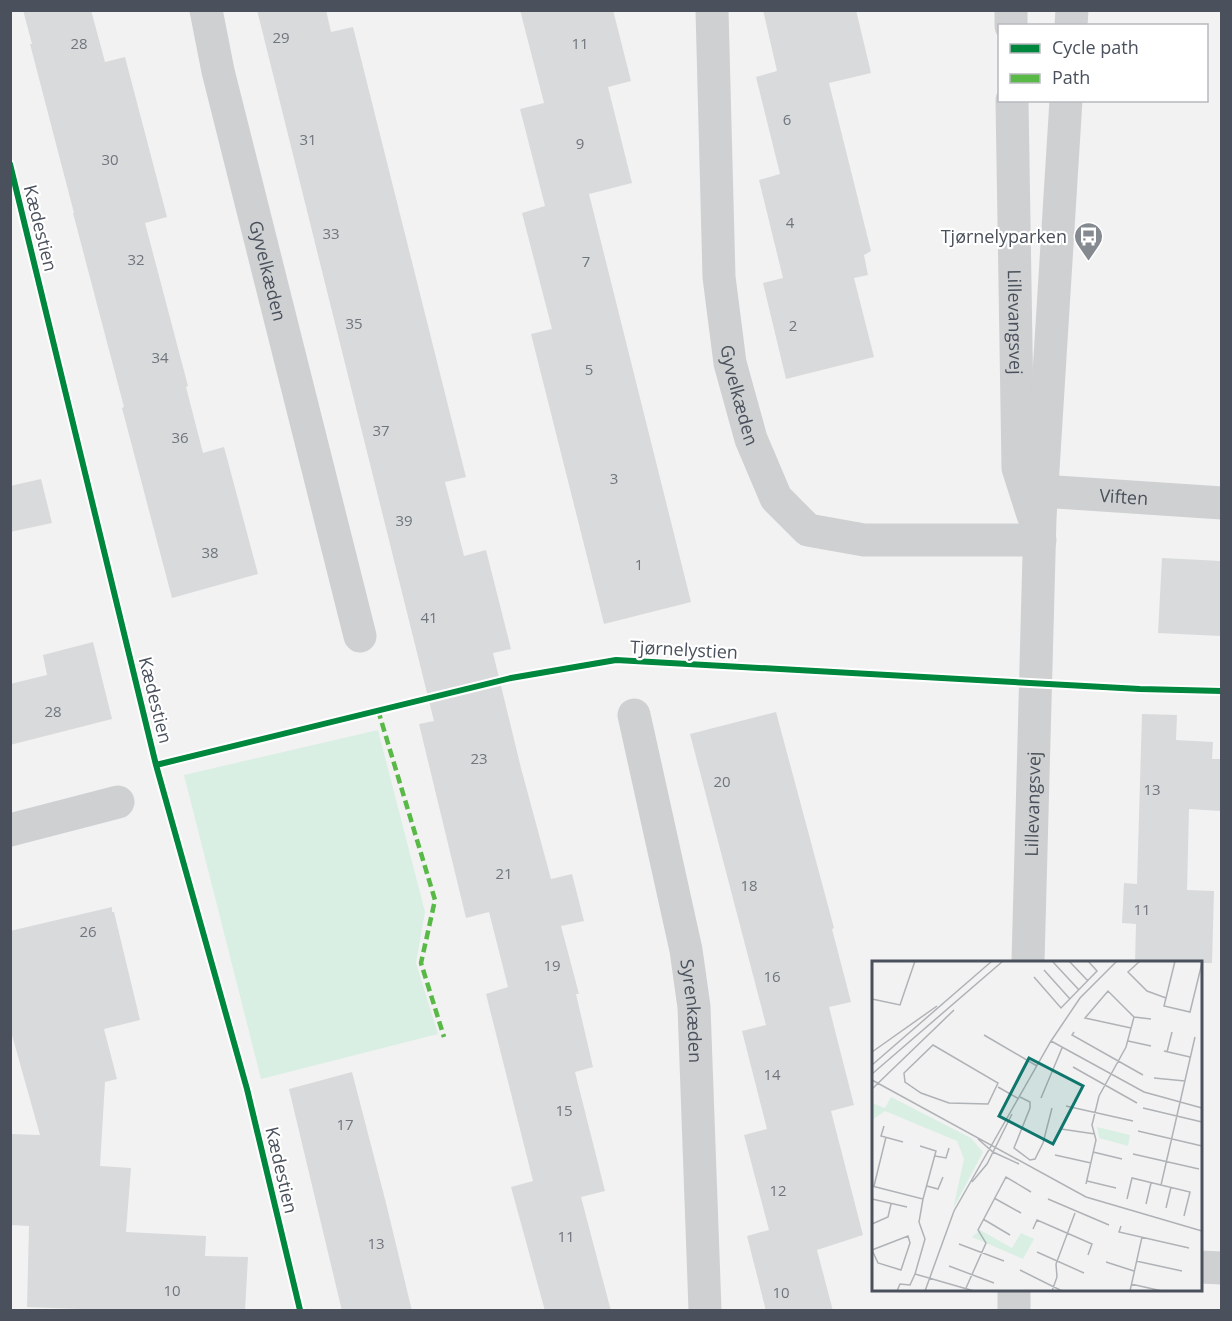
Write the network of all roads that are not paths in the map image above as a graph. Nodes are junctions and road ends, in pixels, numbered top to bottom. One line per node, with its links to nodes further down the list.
1 (206, 10): 8 (street, Gyvelkæden)
2 (712, 10): 7 (street, Gyvelkæden)
3 (1012, 102): 5 (street, Lillevangsvej)
4 (1066, 102): 5 (street, Lillevangsvej)
5 (1034, 491): 6 (street, Viften); 7 (street, Lillevangsvej)
6 (1221, 503)
7 (1040, 540): 12 (street, Lillevangsvej)
8 (360, 636)
9 (634, 715): 16 (street, Syrenkæden)
10 (118, 802): 11 (street)
11 (10, 830)
12 (1028, 961)
13 (1202, 1268): 14 (street)
14 (1221, 1268)
15 (1014, 1291): 17 (street)
16 (705, 1311)
17 (1014, 1311)

